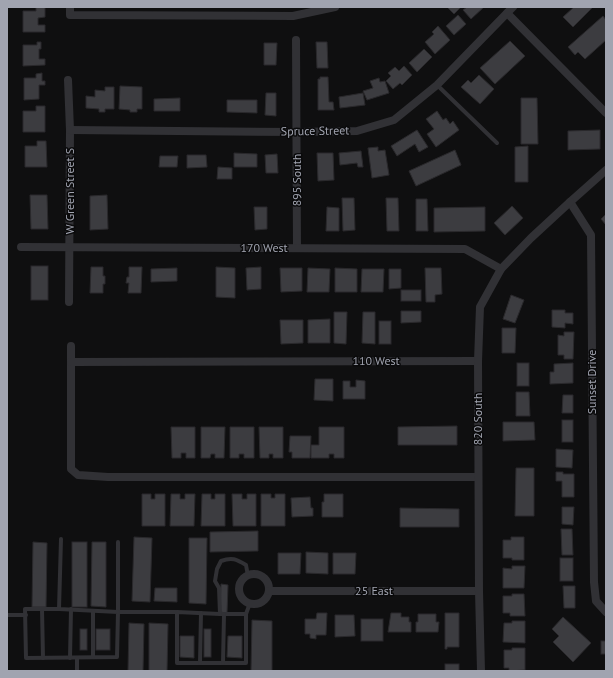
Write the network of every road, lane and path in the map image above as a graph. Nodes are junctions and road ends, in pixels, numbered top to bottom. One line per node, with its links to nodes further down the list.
1 (336, 7): 3 (street)
2 (510, 10): 6 (street, Spruce Street); 7 (street)
3 (70, 11)
4 (296, 40): 9 (street, 895 South)
5 (68, 80): 8 (street, W Green Street S)
6 (437, 85): 9 (street, Spruce Street); 10 (lane)
7 (606, 113)
8 (70, 130): 9 (street, Spruce Street); 14 (street, W Green Street S)
9 (296, 132): 15 (street, 895 South)
10 (497, 143)
11 (606, 170): 12 (street)
12 (570, 202): 16 (street, 820 South); 34 (street, Sunset Drive)
13 (21, 247): 14 (street, 170 West)
14 (70, 247): 15 (street, 170 West); 17 (street, W Green Street S)
15 (297, 248): 16 (street, 170 West)
16 (501, 270): 19 (street, 820 South)
17 (69, 302)
18 (71, 346): 20 (street)
19 (478, 361): 20 (street, 110 West); 21 (street, 820 South)
20 (71, 362): 21 (street)
21 (478, 477): 26 (street, 820 South)
22 (61, 539): 29 (lane)
23 (118, 542): 32 (lane)
24 (248, 576): 25 (street); 27 (street); 36 (lane)
25 (269, 591): 26 (street, 25 East); 27 (street)
26 (479, 591): 47 (street, 820 South)
27 (250, 603): 37 (lane)
28 (42, 609): 29 (lane); 39 (lane); 41 (lane)
29 (59, 609): 30 (lane)
30 (71, 609): 31 (lane); 42 (lane)
31 (93, 610): 32 (lane); 40 (lane)
32 (118, 612): 33 (lane); 40 (lane)
33 (177, 612): 35 (lane); 44 (lane)
34 (606, 612)
35 (201, 613): 36 (lane); 44 (lane)
36 (222, 614): 37 (lane); 45 (lane)
37 (246, 614): 45 (lane)
38 (7, 615): 39 (lane)
39 (26, 615): 41 (lane)
40 (93, 657): 43 (lane)
41 (43, 658): 42 (lane)
42 (70, 658): 43 (lane)
43 (77, 658): 46 (lane)
44 (200, 663): 45 (lane)
45 (223, 663)
46 (77, 671)
47 (481, 671)

